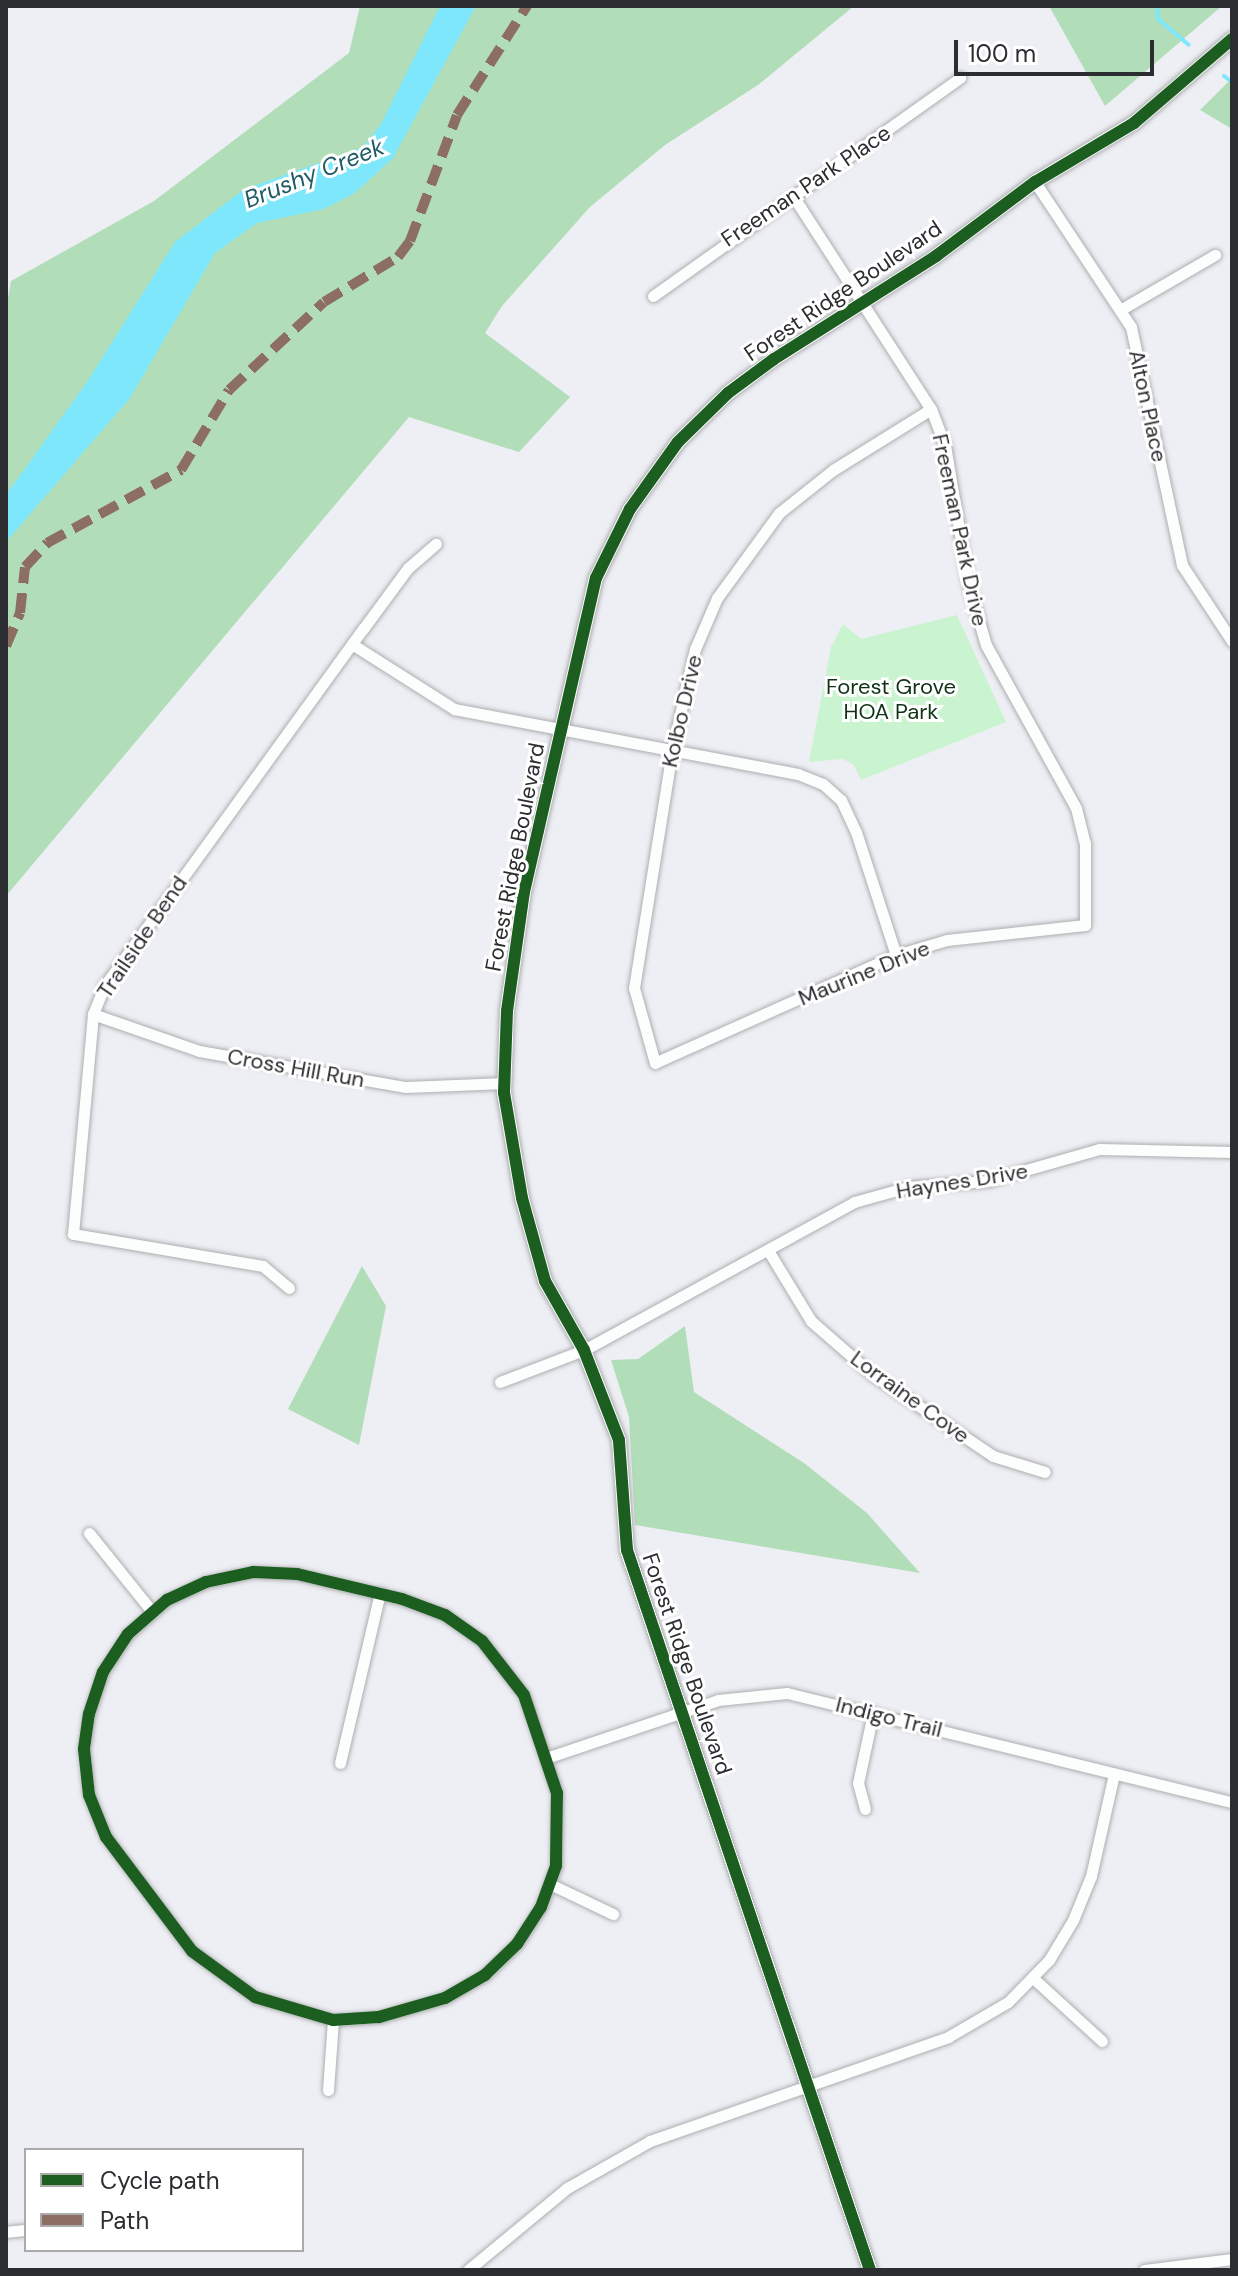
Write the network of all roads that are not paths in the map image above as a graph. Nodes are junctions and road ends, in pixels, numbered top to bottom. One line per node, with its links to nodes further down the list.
1 (1232, 39): 3 (street, Forest Ridge Boulevard)
2 (960, 78): 4 (street, Freeman Park Place)
3 (1035, 182): 7 (street, Forest Ridge Boulevard); 8 (street, Alton Place)
4 (795, 199): 6 (street, Freeman Park Place); 7 (street, Freeman Park Drive)
5 (1215, 255): 8 (street)
6 (653, 296)
7 (859, 303): 9 (street, Freeman Park Drive); 13 (street, Forest Ridge Boulevard)
8 (1120, 310): 11 (street, Alton Place)
9 (931, 409): 14 (street, Kolbo Drive); 15 (street, Freeman Park Drive)
10 (436, 544): 12 (street, Trailside Bend)
11 (1232, 641)
12 (352, 644): 13 (street); 17 (street, Trailside Bend)
13 (559, 731): 14 (street); 19 (street, Forest Ridge Boulevard)
14 (672, 750): 16 (street); 18 (street, Kolbo Drive)
15 (1085, 925): 16 (street, Maurine Drive)
16 (896, 955): 18 (street, Maurine Drive)
17 (93, 1014): 19 (street, Cross Hill Run); 22 (street, Trailside Bend)
18 (655, 1063)
19 (505, 1083): 23 (street, Forest Ridge Boulevard)
20 (1232, 1152): 21 (street, Haynes Drive)
21 (769, 1252): 23 (street, Haynes Drive); 25 (street, Lorraine Cove)
22 (289, 1288)
23 (584, 1350): 24 (street, Haynes Drive); 29 (street, Forest Ridge Boulevard)
24 (500, 1382)
25 (1045, 1472)
26 (89, 1533): 28 (street)
27 (380, 1593): 28 (street); 31 (street); 32 (street)
28 (151, 1610): 39 (street)
29 (682, 1711): 30 (street, Indigo Trail); 31 (street, Indigo Trail); 41 (street, Forest Ridge Boulevard)
30 (873, 1713): 33 (street, Indigo Trail); 35 (street)
31 (549, 1757): 36 (street)
32 (340, 1763)
33 (1114, 1774): 34 (street, Indigo Trail); 38 (street)
34 (1232, 1802)
35 (865, 1809)
36 (550, 1884): 37 (street); 39 (street)
37 (613, 1914)
38 (1034, 1979): 40 (street); 41 (street)
39 (333, 2020): 42 (street)
40 (1102, 2041)
41 (806, 2085): 44 (street); 45 (street, Forest Ridge Boulevard)
42 (328, 2090)
43 (1232, 2259): 46 (street)
44 (468, 2270)
45 (869, 2270)
46 (1144, 2270)

